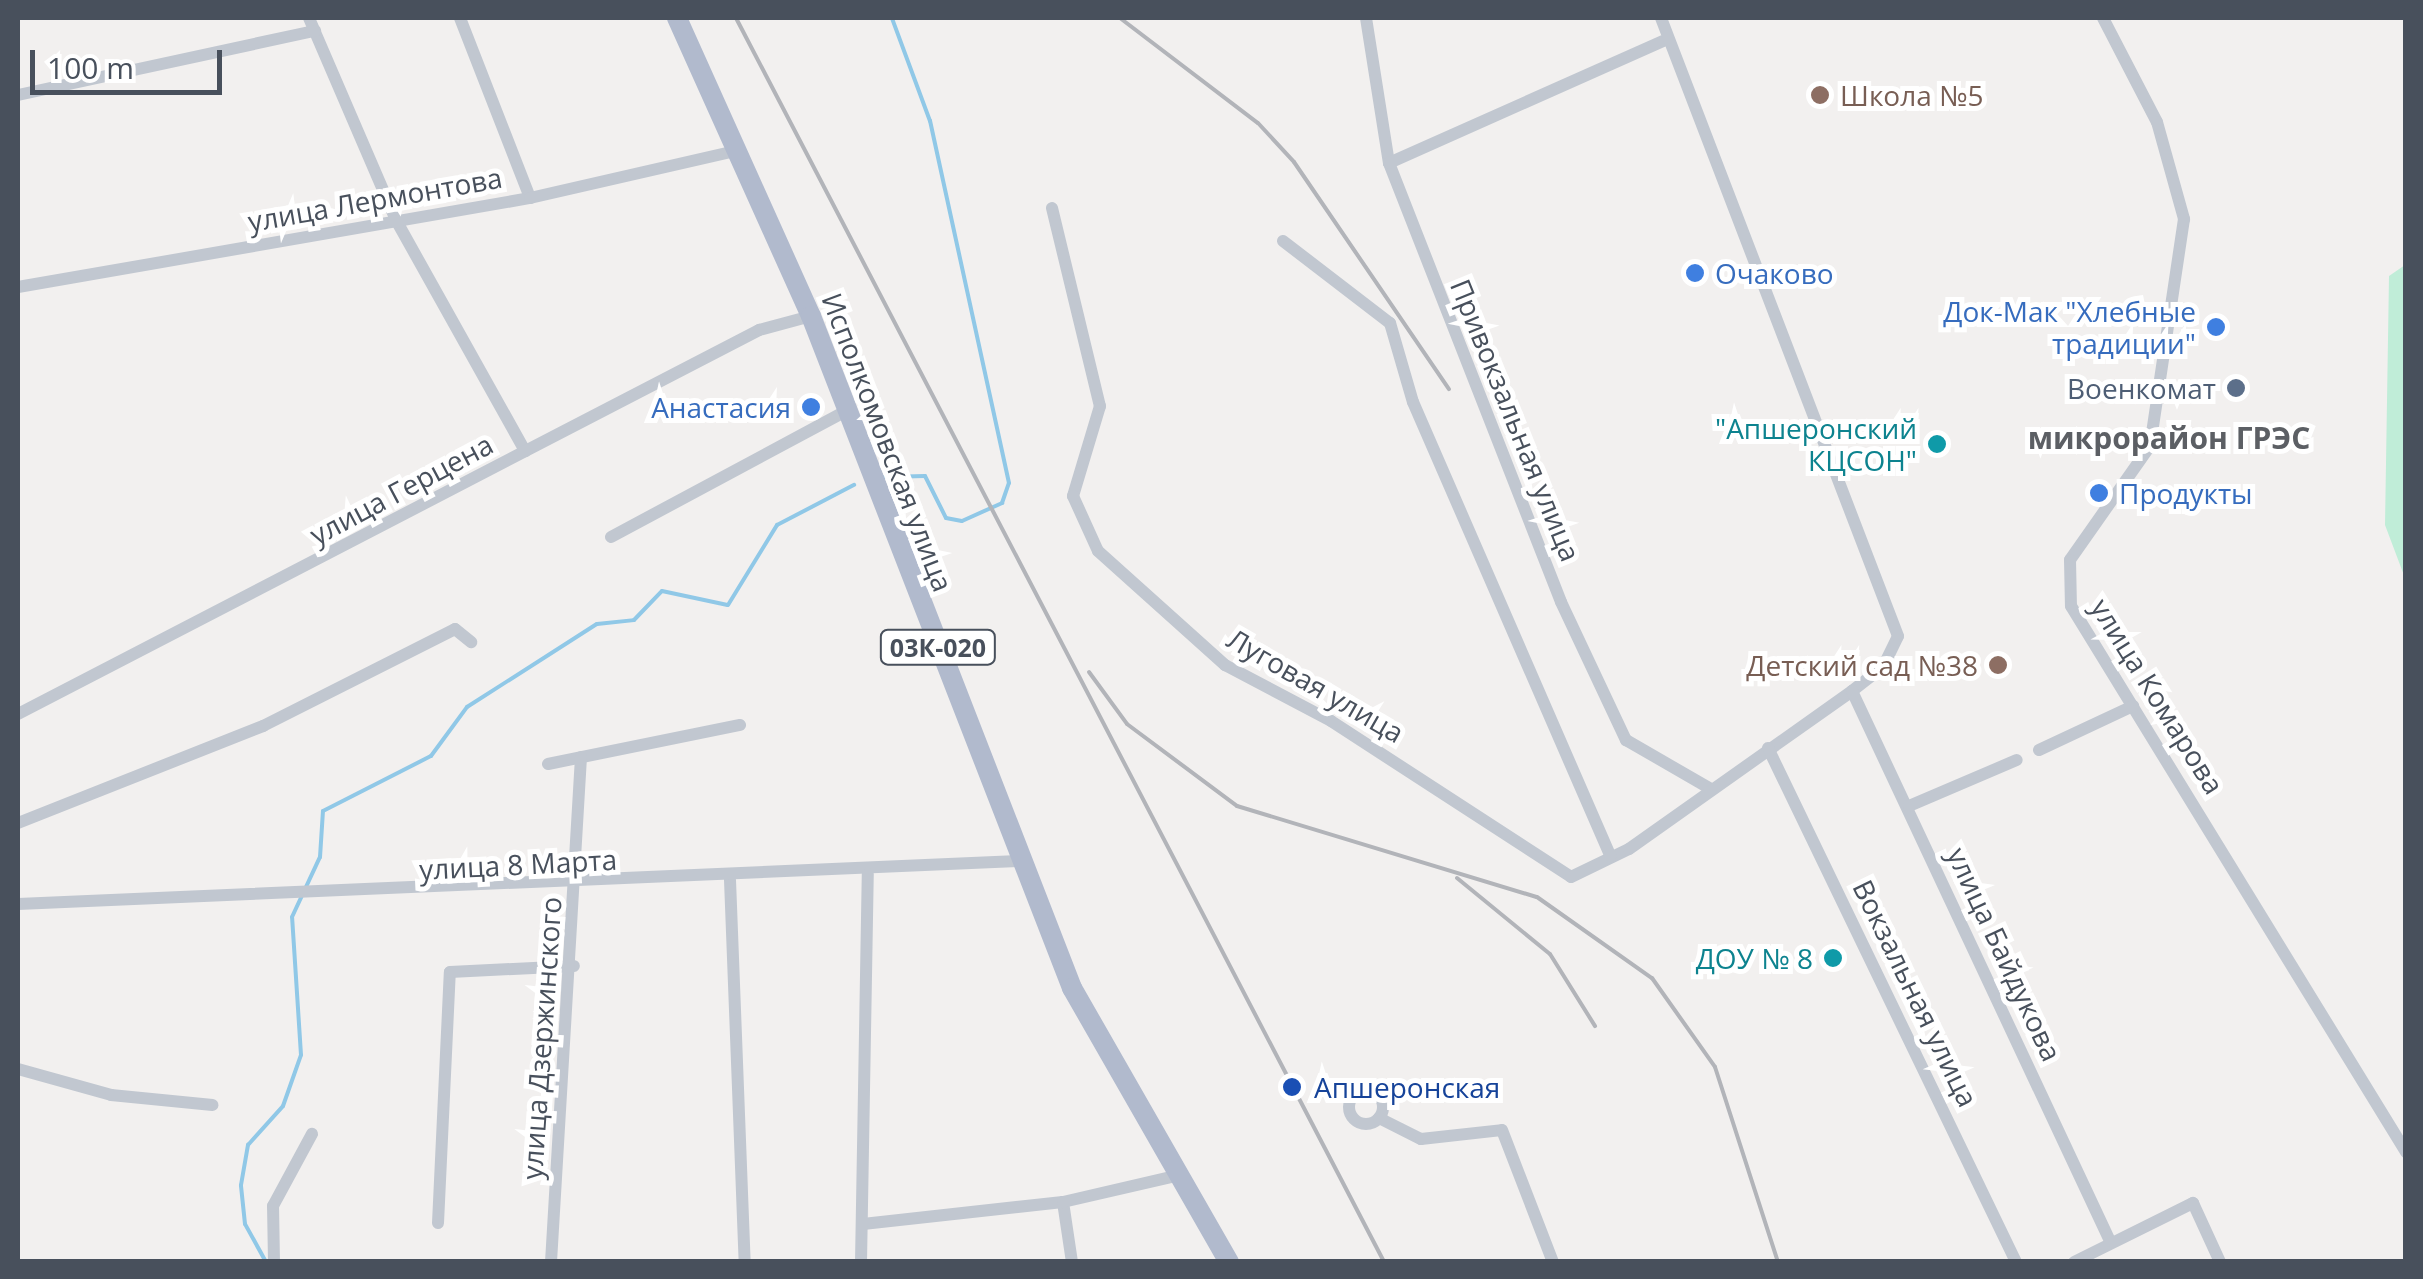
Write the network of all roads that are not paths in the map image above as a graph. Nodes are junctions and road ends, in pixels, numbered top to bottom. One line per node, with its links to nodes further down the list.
1 (460, 18): 11 (street)
2 (677, 18): 9 (main road, Исполкомовская улица / 03К-020)
3 (1366, 18): 10 (street, Привокзальная улица)
4 (1661, 18): 7 (street)
5 (2103, 18): 22 (street, улица Комарова)
6 (312, 24): 8 (street); 13 (street)
7 (1663, 40): 10 (street); 21 (street)
8 (18, 95)
9 (739, 150): 11 (street, улица Лермонтова); 16 (main road, Исполкомовская улица / 03К-020)
10 (1388, 163): 30 (street, Привокзальная улица)
11 (530, 198): 13 (street, улица Лермонтова)
12 (1052, 208): 33 (street, Луговая улица)
13 (396, 220): 15 (street, улица Лермонтова); 18 (street)
14 (1283, 241): 33 (street)
15 (18, 287)
16 (811, 316): 17 (main road, Исполкомовская улица / 03К-020); 18 (street, улица Герцена)
17 (848, 410): 19 (street); 34 (main road, Исполкомовская улица / 03К-020)
18 (526, 451): 23 (street, улица Герцена)
19 (612, 537)
20 (472, 642): 32 (street)
21 (1852, 691): 25 (street); 31 (street, улица Байдукова)
22 (2133, 706): 26 (street); 44 (street, улица Комарова)
23 (18, 714)
24 (740, 726): 27 (street)
25 (1768, 748): 30 (street); 57 (street, Вокзальная улица)
26 (2038, 750)
27 (582, 757): 29 (street); 37 (street, улица Дзержинского)
28 (2016, 760): 31 (street)
29 (548, 764)
30 (1708, 788): 33 (street)
31 (1909, 806): 49 (street, улица Байдукова)
32 (18, 824)
33 (1610, 856)
34 (1019, 861): 35 (street, улица 8 Марта); 45 (main road, Исполкомовская улица / 03К-020)
35 (868, 874): 36 (street, улица 8 Марта); 48 (street)
36 (730, 880): 37 (street, улица 8 Марта); 52 (street)
37 (576, 886): 38 (street, улица 8 Марта); 39 (street, улица Дзержинского)
38 (18, 904)
39 (574, 966): 47 (street); 51 (street, улица Дзержинского)
40 (18, 1070): 41 (street)
41 (213, 1106)
42 (1378, 1118): 56 (street)
43 (312, 1134): 50 (street)
44 (2406, 1152)
45 (1176, 1176): 46 (street); 55 (main road, Исполкомовская улица / 03К-020)
46 (1063, 1202): 48 (street); 54 (street)
47 (438, 1223)
48 (863, 1224): 53 (street)
49 (2110, 1241): 58 (street); 59 (street)
50 (274, 1262)
51 (551, 1262)
52 (745, 1262)
53 (861, 1262)
54 (1072, 1262)
55 (1229, 1262)
56 (1553, 1262)
57 (2016, 1262)
58 (2074, 1262)
59 (2220, 1262)

